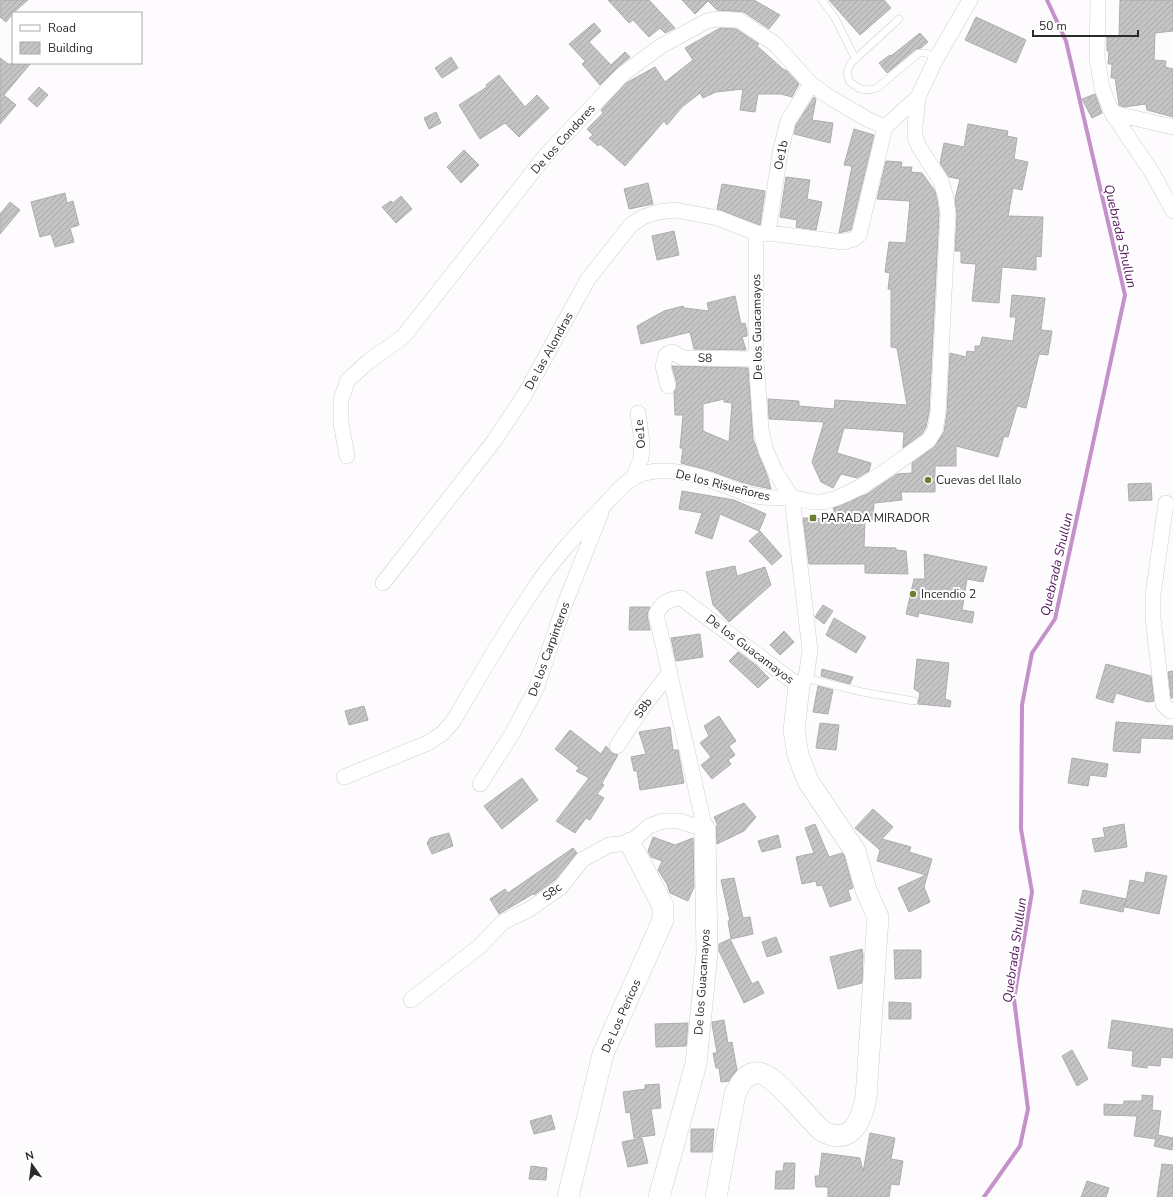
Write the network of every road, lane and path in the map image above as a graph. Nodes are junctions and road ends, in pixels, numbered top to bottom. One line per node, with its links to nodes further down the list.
1 (822, 0): 5 (lane)
2 (970, 0): 6 (street, De los Risueñores)
3 (1098, 0): 9 (street)
4 (899, 19): 5 (lane)
5 (855, 58): 6 (lane)
6 (936, 59): 8 (street, De los Risueñores)
7 (811, 84): 10 (street, De los Condores); 13 (street, Oe1b); 17 (street, De los Condores)
8 (918, 97): 10 (street); 19 (street, De los Risueñores)
9 (1112, 113): 11 (street); 12 (street)
10 (885, 127): 13 (street)
11 (1173, 127)
12 (1173, 211)
13 (764, 234): 14 (street, De los Guacamayos); 22 (street, De las Alondras)
14 (756, 359): 15 (street, S8); 19 (street, De los Guacamayos)
15 (668, 386)
16 (638, 413): 18 (street, Oe1e)
17 (347, 456)
18 (633, 478): 19 (street, De los Risueñores); 21 (street, De los Risueñores)
19 (792, 498): 24 (street, De los Guacamayos)
20 (1166, 503): 26 (street)
21 (603, 506): 28 (street, De los Risueñores); 29 (street, De los Carpinteros)
22 (383, 583)
23 (670, 672): 24 (street, De los Guacamayos); 27 (street, S8b); 30 (street, De los Guacamayos)
24 (803, 682): 25 (lane); 35 (street)
25 (914, 702)
26 (1173, 711)
27 (617, 746)
28 (344, 777)
29 (480, 784)
30 (705, 829): 31 (street); 34 (street, De los Guacamayos)
31 (630, 843): 32 (street, S8c); 33 (street, De Los Pericos)
32 (411, 1000)
33 (568, 1197)
34 (659, 1197)
35 (716, 1197)

